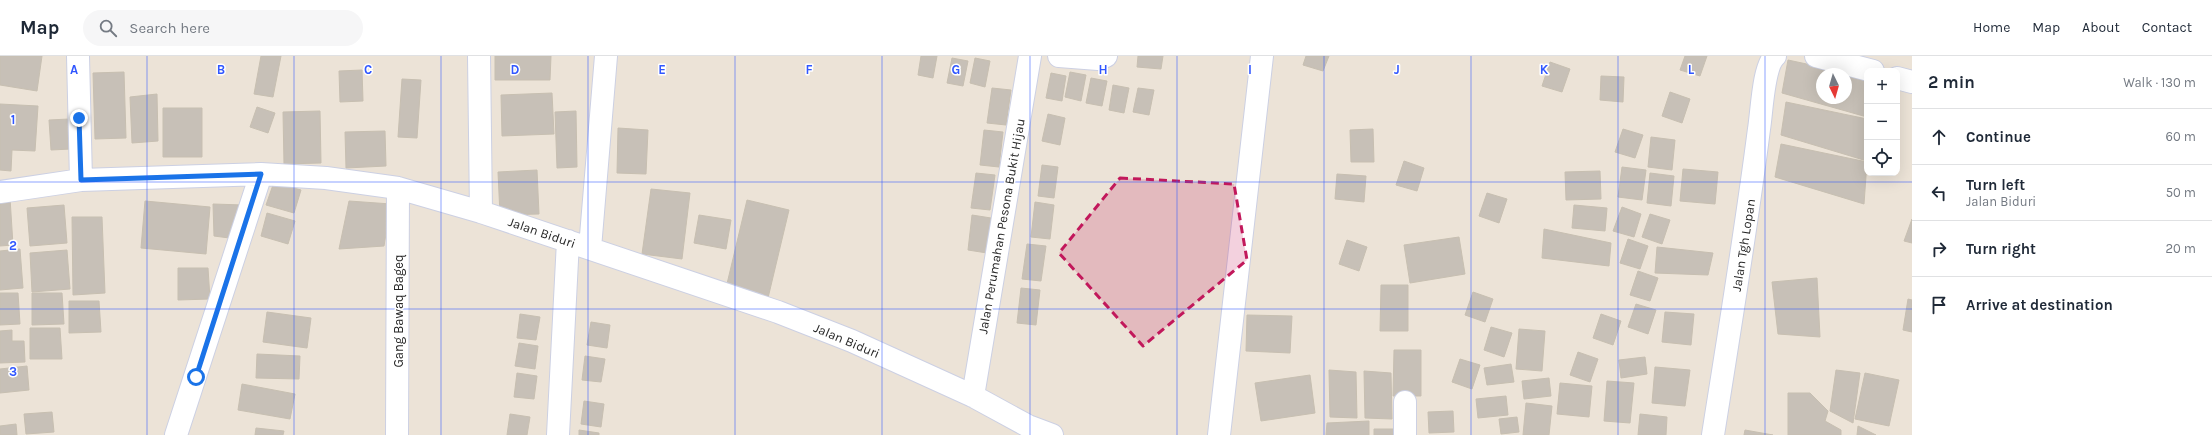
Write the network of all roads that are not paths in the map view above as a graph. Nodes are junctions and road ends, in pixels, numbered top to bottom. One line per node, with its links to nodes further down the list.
1 (78, 56): 14 (street)
2 (479, 56): 17 (street)
3 (606, 56): 19 (street)
4 (1030, 56): 20 (street, Jalan Perumahan Pesona Bukit Hijau)
5 (1059, 56): 6 (street)
6 (1106, 56)
7 (1262, 56): 26 (street)
8 (1775, 56): 28 (street, Jalan Tgh Lopan)
9 (1816, 56): 10 (street)
10 (1864, 69)
11 (1900, 79): 12 (street)
12 (1912, 82)
13 (261, 174): 14 (street, Jalan Biduri); 15 (street, Jalan Biduri); 23 (street)
14 (81, 180): 16 (street, Jalan Biduri)
15 (398, 188): 17 (street, Jalan Biduri); 24 (street, Gang Bawaq Bageq)
16 (0, 192)
17 (481, 212): 18 (street, Jalan Biduri)
18 (568, 241): 19 (street, Jalan Biduri); 25 (street)
19 (590, 248): 20 (street, Jalan Biduri)
20 (973, 396): 22 (street, Jalan Biduri)
21 (1405, 402): 27 (street)
22 (1043, 434)
23 (176, 435)
24 (397, 435)
25 (558, 435)
26 (1219, 435)
27 (1405, 435)
28 (1713, 435)

